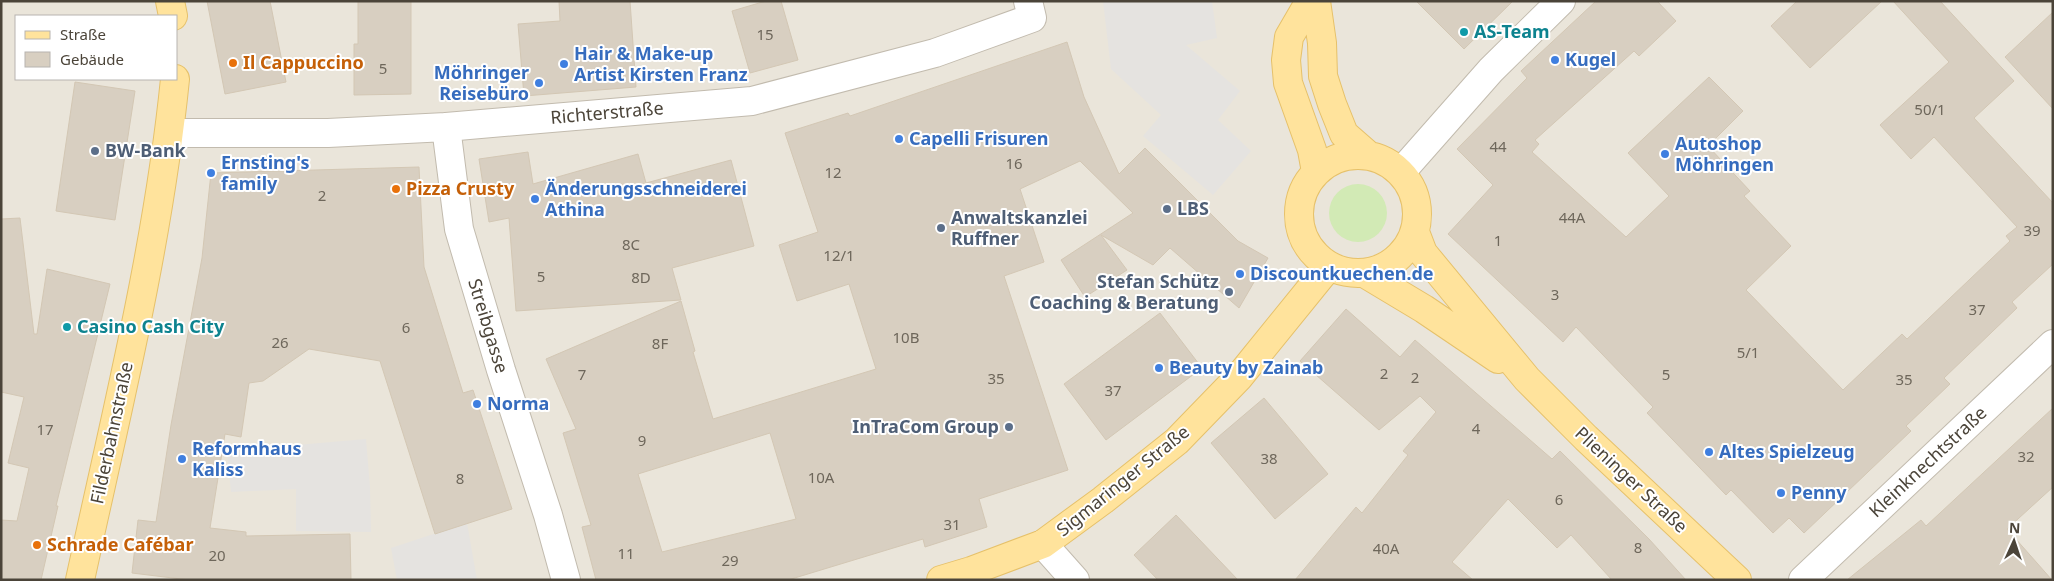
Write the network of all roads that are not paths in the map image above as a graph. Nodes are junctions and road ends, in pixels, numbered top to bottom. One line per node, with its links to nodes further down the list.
1 (170, 1): 6 (main road)
2 (1310, 1): 11 (main road)
3 (1316, 1): 10 (main road)
4 (1561, 1): 12 (street)
5 (1030, 10): 8 (street, Richterstraße)
6 (173, 15)
7 (175, 80): 9 (main road, Filderbahnstraße)
8 (446, 127): 9 (street, Richterstraße); 20 (street, Streibgasse)
9 (170, 133): 19 (main road, Filderbahnstraße)
10 (1368, 155): 11 (main road); 12 (main road)
11 (1316, 172): 14 (main road)
12 (1401, 172): 13 (main road)
13 (1415, 232): 15 (main road); 17 (main road, Plieninger Straße)
14 (1330, 266): 15 (main road); 18 (main road, Sigmaringer Straße)
15 (1364, 273): 17 (main road, Plieninger Straße)
16 (2053, 344): 24 (street, Kleinknechtstraße)
17 (1527, 379): 23 (main road, Plieninger Straße)
18 (1043, 544): 21 (main road, Sigmaringer Straße); 22 (street)
19 (80, 580)
20 (566, 580)
21 (941, 580)
22 (1074, 580)
23 (1737, 580)
24 (1803, 580)

